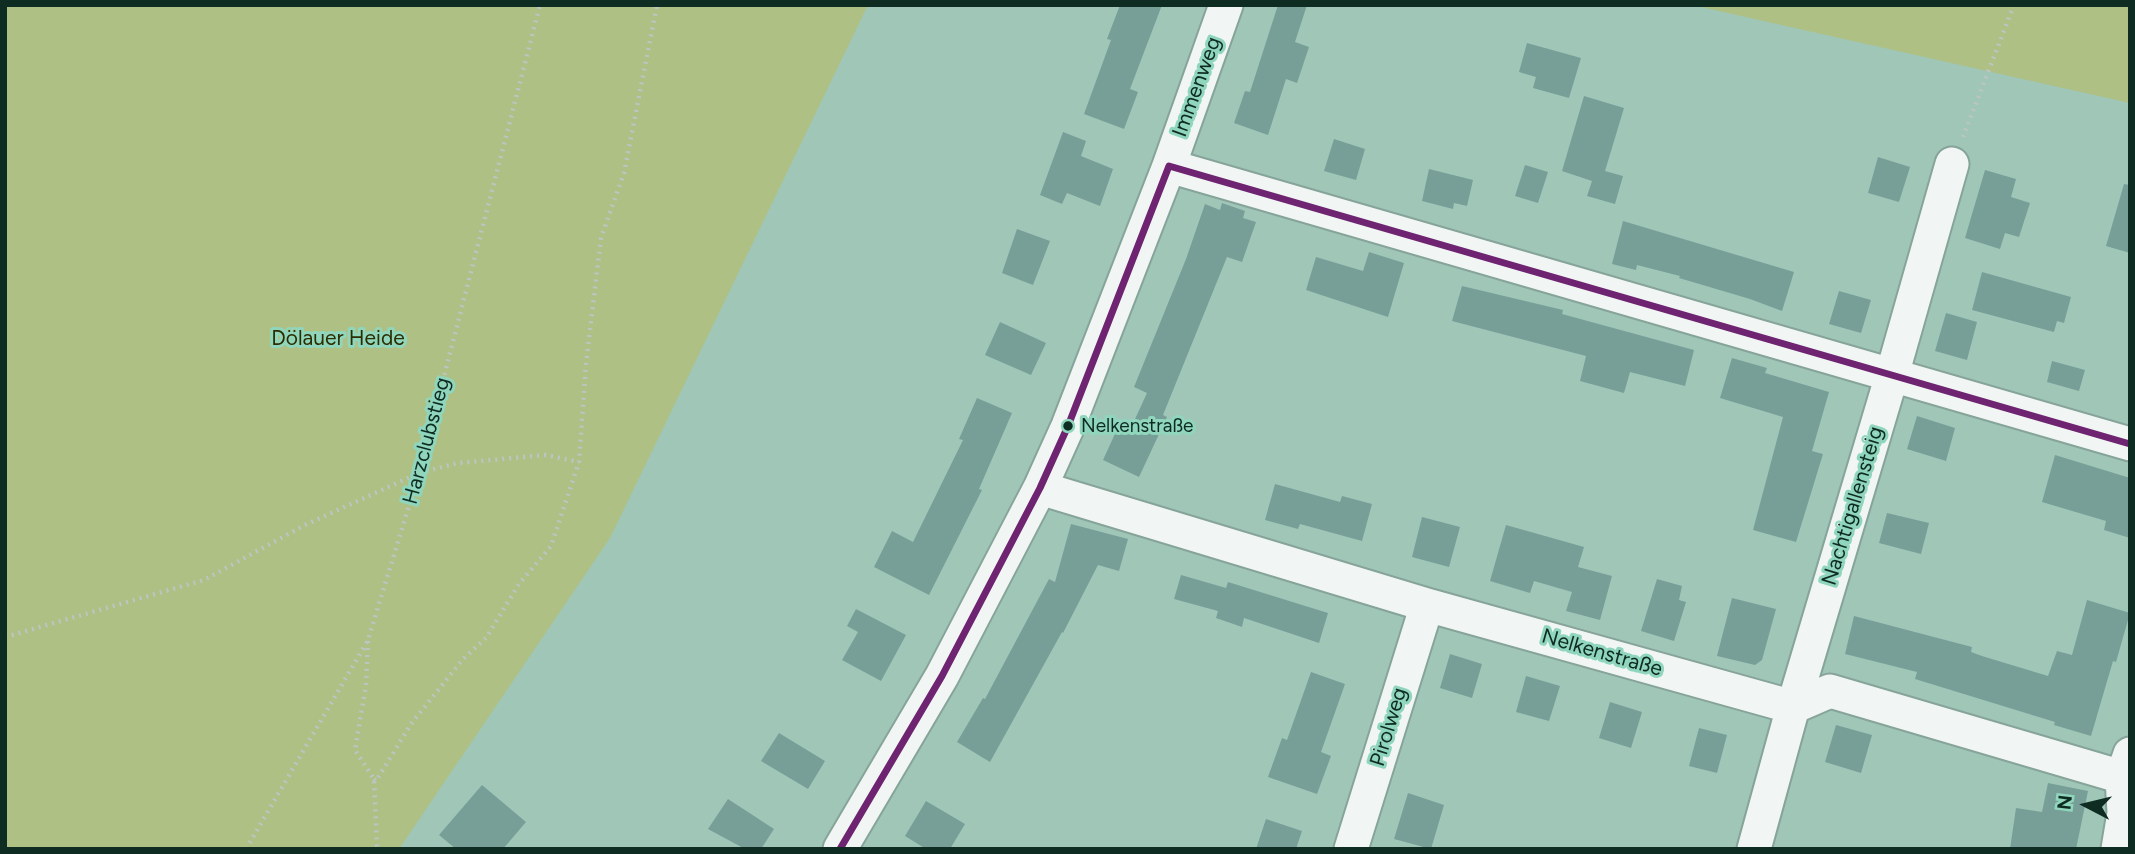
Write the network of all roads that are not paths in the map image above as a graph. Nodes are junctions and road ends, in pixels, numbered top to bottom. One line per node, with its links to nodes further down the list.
1 (1226, 5): 3 (street, Immenweg)
2 (1952, 164): 4 (street, Nachtigallensteig)
3 (1169, 166): 4 (street); 6 (street, Immenweg)
4 (1892, 375): 5 (street); 8 (street, Nachtigallensteig)
5 (2130, 444)
6 (1040, 488): 7 (street, Nelkenstraße); 11 (street, Immenweg)
7 (1427, 605): 8 (street, Nelkenstraße); 12 (street, Pirolweg)
8 (1793, 706): 9 (street); 13 (street, Nachtigallensteig)
9 (2126, 765): 10 (street)
10 (2127, 814): 14 (street)
11 (840, 849)
12 (1351, 849)
13 (1754, 849)
14 (2119, 849)

